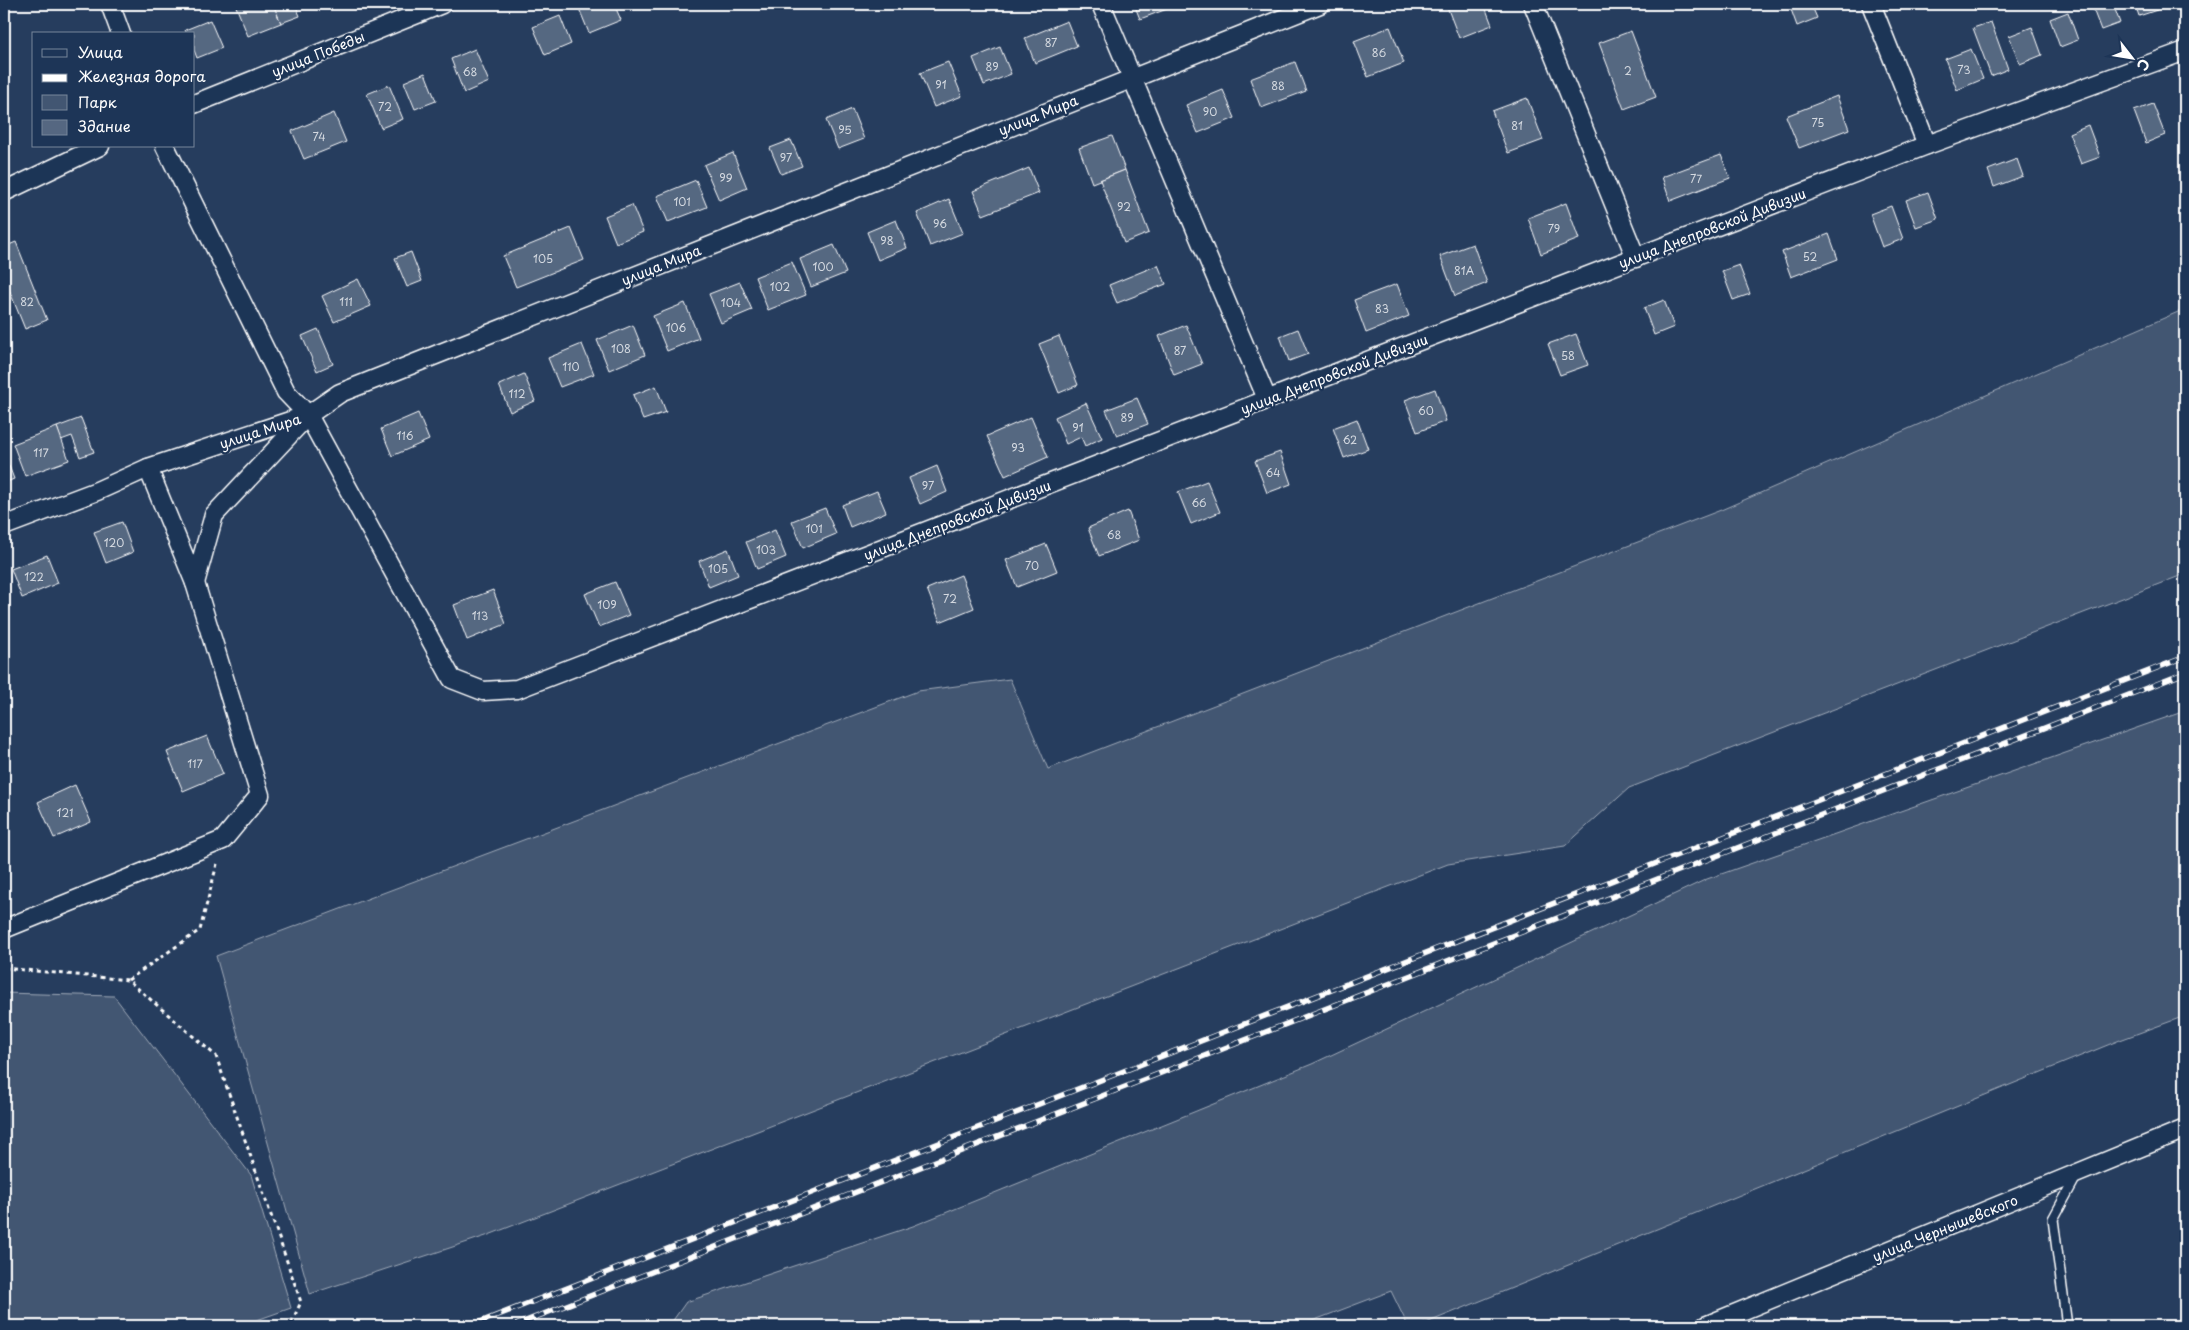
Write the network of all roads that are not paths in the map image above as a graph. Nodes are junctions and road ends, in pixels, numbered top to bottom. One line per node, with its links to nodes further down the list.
1 (110, 4): 7 (street)
2 (442, 4): 10 (street, улица Победы)
3 (1101, 4): 9 (street)
4 (1320, 4): 9 (street, улица Мира)
5 (1534, 4): 15 (street)
6 (1871, 4): 11 (street)
7 (120, 32)
8 (2185, 51): 11 (street, улица Днепровской Дивизии)
9 (1131, 78): 16 (street); 17 (street, улица Мира)
10 (195, 104)
11 (1927, 146): 15 (street, улица Днепровской Дивизии)
12 (96, 148): 14 (street)
13 (166, 148): 17 (street)
14 (4, 192)
15 (1636, 258): 16 (street, улица Днепровской Дивизии)
16 (1267, 400): 17 (street, улица Днепровской Дивизии)
17 (308, 415): 18 (street, улица Мира); 20 (street)
18 (148, 468): 19 (street, улица Мира); 20 (street)
19 (4, 526)
20 (195, 583): 21 (street)
21 (4, 929)
22 (2185, 1129): 23 (street, улица Чернышевского)
23 (2078, 1173): 24 (street, улица Чернышевского); 25 (lane)
24 (1705, 1326)
25 (2067, 1326)

